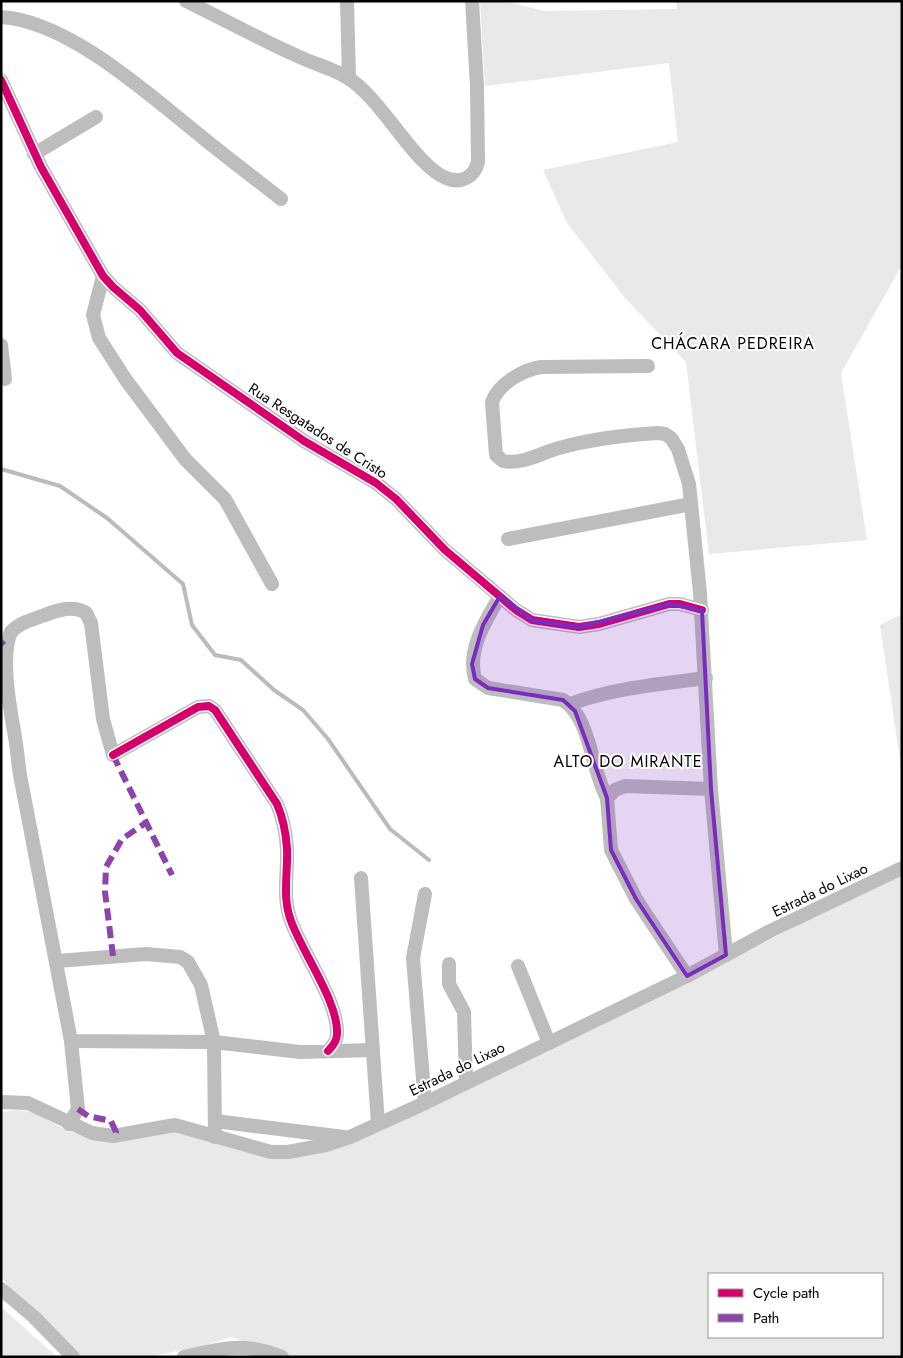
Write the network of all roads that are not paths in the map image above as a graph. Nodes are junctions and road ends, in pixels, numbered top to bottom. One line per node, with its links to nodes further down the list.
1 (186, 1): 5 (street)
2 (347, 1): 5 (street)
3 (472, 1): 5 (street)
4 (1, 17): 9 (street)
5 (349, 78)
6 (1, 80): 8 (street, Rua Resgatados de Cristo)
7 (96, 117): 8 (street)
8 (34, 154): 10 (street, Rua Resgatados de Cristo)
9 (281, 200)
10 (103, 276): 16 (street); 17 (street, Rua Resgatados de Cristo)
11 (1, 344): 13 (street)
12 (648, 366): 14 (street)
13 (5, 379)
14 (691, 504): 15 (street); 18 (street)
15 (508, 539)
16 (272, 584)
17 (500, 596): 18 (street, Rua Resgatados de Cristo); 20 (street)
18 (702, 610): 19 (street)
19 (706, 678): 20 (street); 21 (street)
20 (570, 704): 22 (street)
21 (711, 788): 22 (street); 26 (street)
22 (607, 798): 30 (street)
23 (902, 868): 26 (street, Estrada do Lixao)
24 (362, 878): 34 (street)
25 (425, 894): 38 (street)
26 (726, 955): 30 (street, Estrada do Lixao)
27 (57, 960): 31 (street); 32 (street); 35 (street)
28 (449, 964): 36 (street)
29 (518, 966): 33 (street)
30 (686, 976): 33 (street, Estrada do Lixao)
31 (71, 1041): 32 (street); 40 (street)
32 (214, 1042): 35 (street); 39 (street)
33 (549, 1044): 36 (street, Estrada do Lixao)
34 (373, 1050): 35 (street); 41 (street)
35 (328, 1051)
36 (466, 1083): 38 (street, Estrada do Lixao)
37 (1, 1102): 40 (street, Estrada do Lixao)
38 (426, 1103): 41 (street, Estrada do Lixao)
39 (215, 1121): 42 (street); 43 (street)
40 (69, 1124): 42 (street, Estrada do Lixao)
41 (378, 1124): 43 (street, Estrada do Lixao)
42 (215, 1137): 43 (street, Estrada do Lixao)
43 (350, 1137)
44 (1, 1289): 45 (street)
45 (73, 1357)
46 (184, 1357): 47 (street)
47 (282, 1357)

